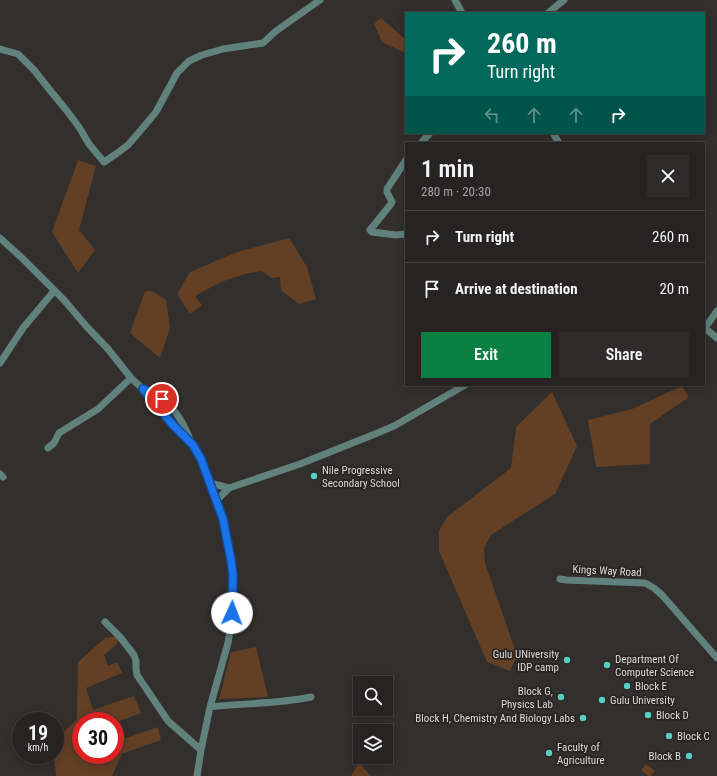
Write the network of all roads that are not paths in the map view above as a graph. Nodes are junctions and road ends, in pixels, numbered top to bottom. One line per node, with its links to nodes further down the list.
1 (320, 0): 6 (street)
2 (455, 0): 4 (street)
3 (564, 0): 5 (street)
4 (461, 12)
5 (549, 12)
6 (0, 49)
7 (429, 134): 8 (street)
8 (422, 142)
9 (405, 162): 10 (street)
10 (405, 234)
11 (0, 238): 12 (street)
12 (54, 291): 15 (street); 16 (street)
13 (717, 311): 14 (street)
14 (717, 338)
15 (0, 364)
16 (131, 378): 18 (street); 19 (street)
17 (463, 386): 20 (street)
18 (48, 448)
19 (210, 483): 20 (street); 21 (street)
20 (229, 488): 21 (street)
21 (216, 501): 26 (street)
22 (560, 579): 24 (street, Kings Way Road)
23 (105, 622): 27 (street)
24 (717, 658)
25 (311, 697): 26 (street)
26 (210, 707): 27 (street)
27 (201, 750): 28 (street)
28 (197, 776)

